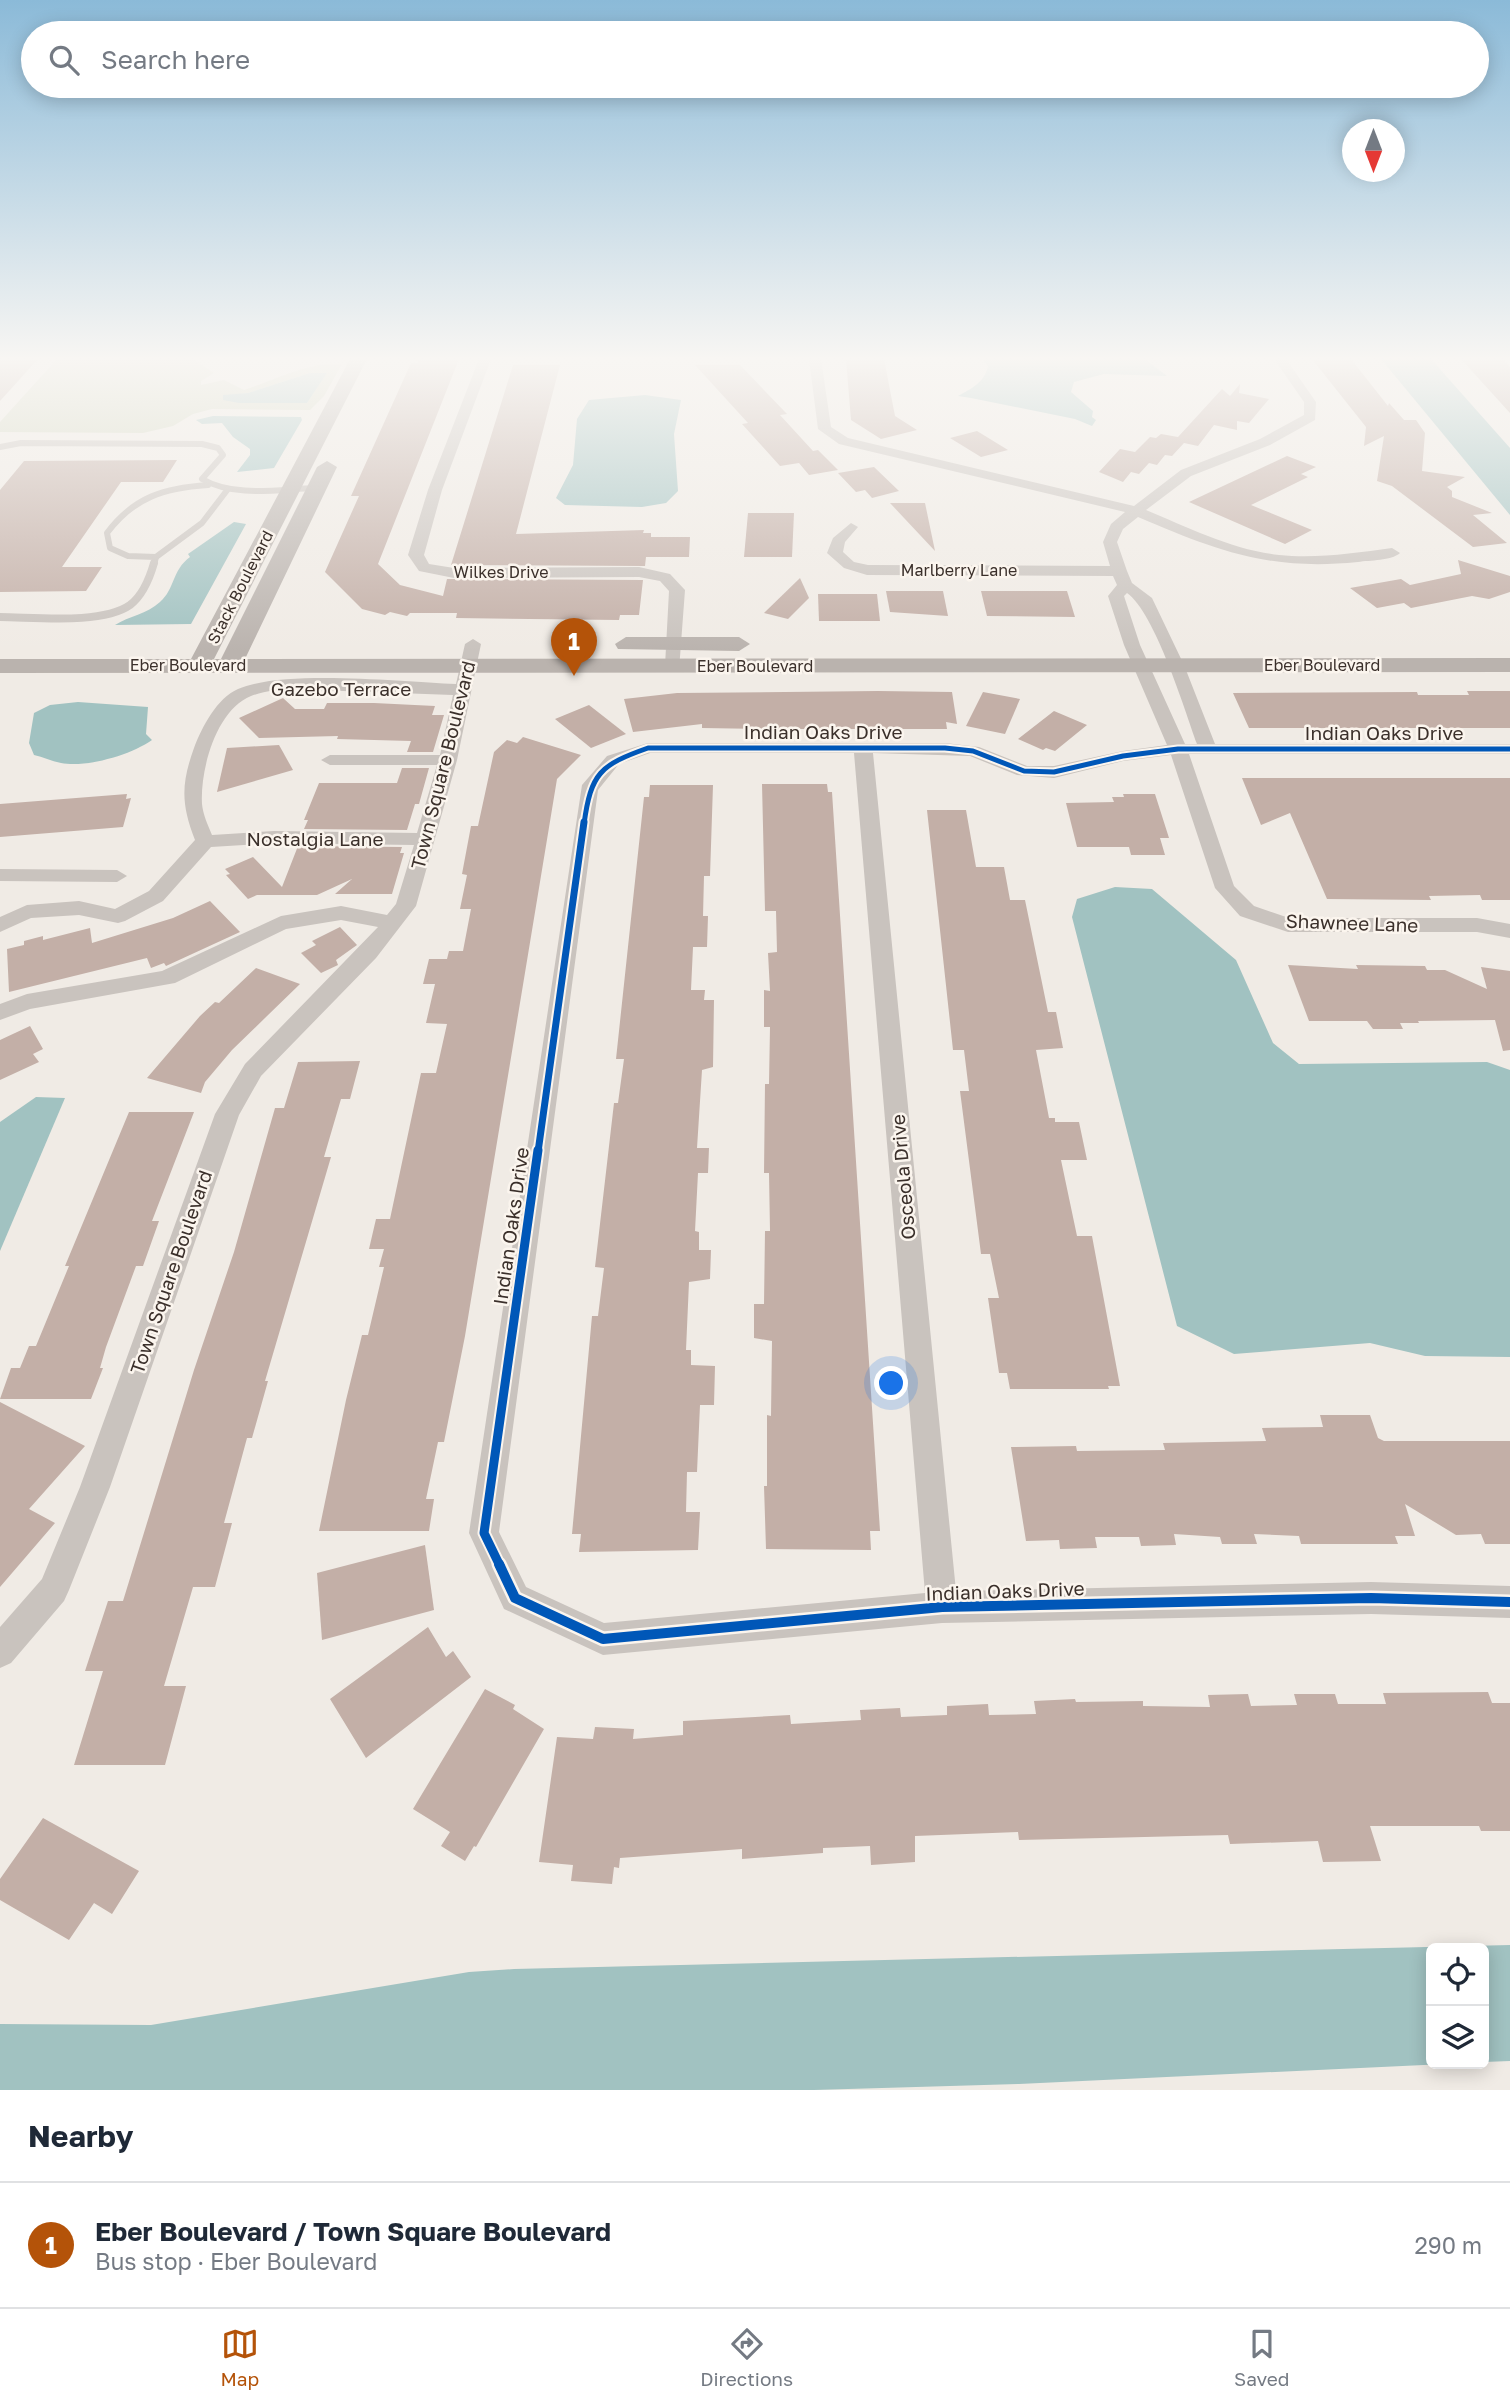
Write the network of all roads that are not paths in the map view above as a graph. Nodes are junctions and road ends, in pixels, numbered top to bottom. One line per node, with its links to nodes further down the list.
1 (222, 457): 7 (lane)
2 (308, 457): 8 (street, Stack Boulevard)
3 (332, 457): 9 (street, Stack Boulevard)
4 (448, 457): 25 (street, Wilkes Drive)
5 (912, 457): 11 (street)
6 (1228, 457): 11 (street)
7 (208, 485): 10 (lane); 14 (lane)
8 (291, 488): 9 (lane); 10 (lane); 17 (street, Stack Boulevard)
9 (316, 488): 18 (street, Stack Boulevard)
10 (228, 489): 14 (lane)
11 (1136, 511): 13 (street); 15 (street)
12 (851, 527): 15 (street, Marlberry Lane)
13 (1392, 553)
14 (156, 557): 16 (lane)
15 (1122, 578): 22 (street); 26 (street)
16 (0, 617)
17 (211, 643): 18 (street, Eber Boulevard); 21 (street, Eber Boulevard); 27 (street, Stack Boulevard)
18 (241, 643): 19 (street, Eber Boulevard); 28 (street, Stack Boulevard)
19 (269, 643)
20 (421, 643): 24 (street, Eber Boulevard)
21 (0, 645)
22 (1132, 645): 25 (street, Eber Boulevard); 26 (street, Eber Boulevard); 29 (street)
23 (1510, 645): 26 (street, Eber Boulevard)
24 (472, 654): 25 (street, Eber Boulevard); 28 (street, Eber Boulevard); 32 (street, Town Square Boulevard)
25 (674, 655): 29 (street, Eber Boulevard)
26 (1171, 655): 29 (street, Eber Boulevard); 30 (street, Eber Boulevard); 34 (street)
27 (199, 665): 28 (street, Eber Boulevard); 31 (street, Eber Boulevard)
28 (230, 665)
29 (1143, 665): 33 (street)
30 (1510, 665)
31 (0, 666)
32 (465, 690): 40 (street, Town Square Boulevard); 42 (street, Gazebo Terrace)
33 (1164, 715): 34 (street); 36 (street)
34 (1195, 715): 37 (street)
35 (863, 748): 36 (street, Indian Oaks Drive); 50 (street, Osceola Drive); 50 (street, Indian Oaks Drive)
36 (1178, 749): 37 (street, Indian Oaks Drive); 47 (street, Shawnee Lane)
37 (1208, 749): 38 (street, Indian Oaks Drive)
38 (1510, 749)
39 (330, 760): 40 (street)
40 (448, 760): 41 (street, Town Square Boulevard)
41 (426, 839): 42 (street, Nostalgia Lane); 45 (street, Town Square Boulevard)
42 (205, 841): 46 (street)
43 (0, 875): 44 (street)
44 (117, 876)
45 (393, 923): 48 (street); 51 (street, Town Square Boulevard)
46 (0, 925)
47 (1510, 931)
48 (0, 1012)
49 (1510, 1602): 50 (street, Indian Oaks Drive)
50 (943, 1607)
51 (0, 1652)

